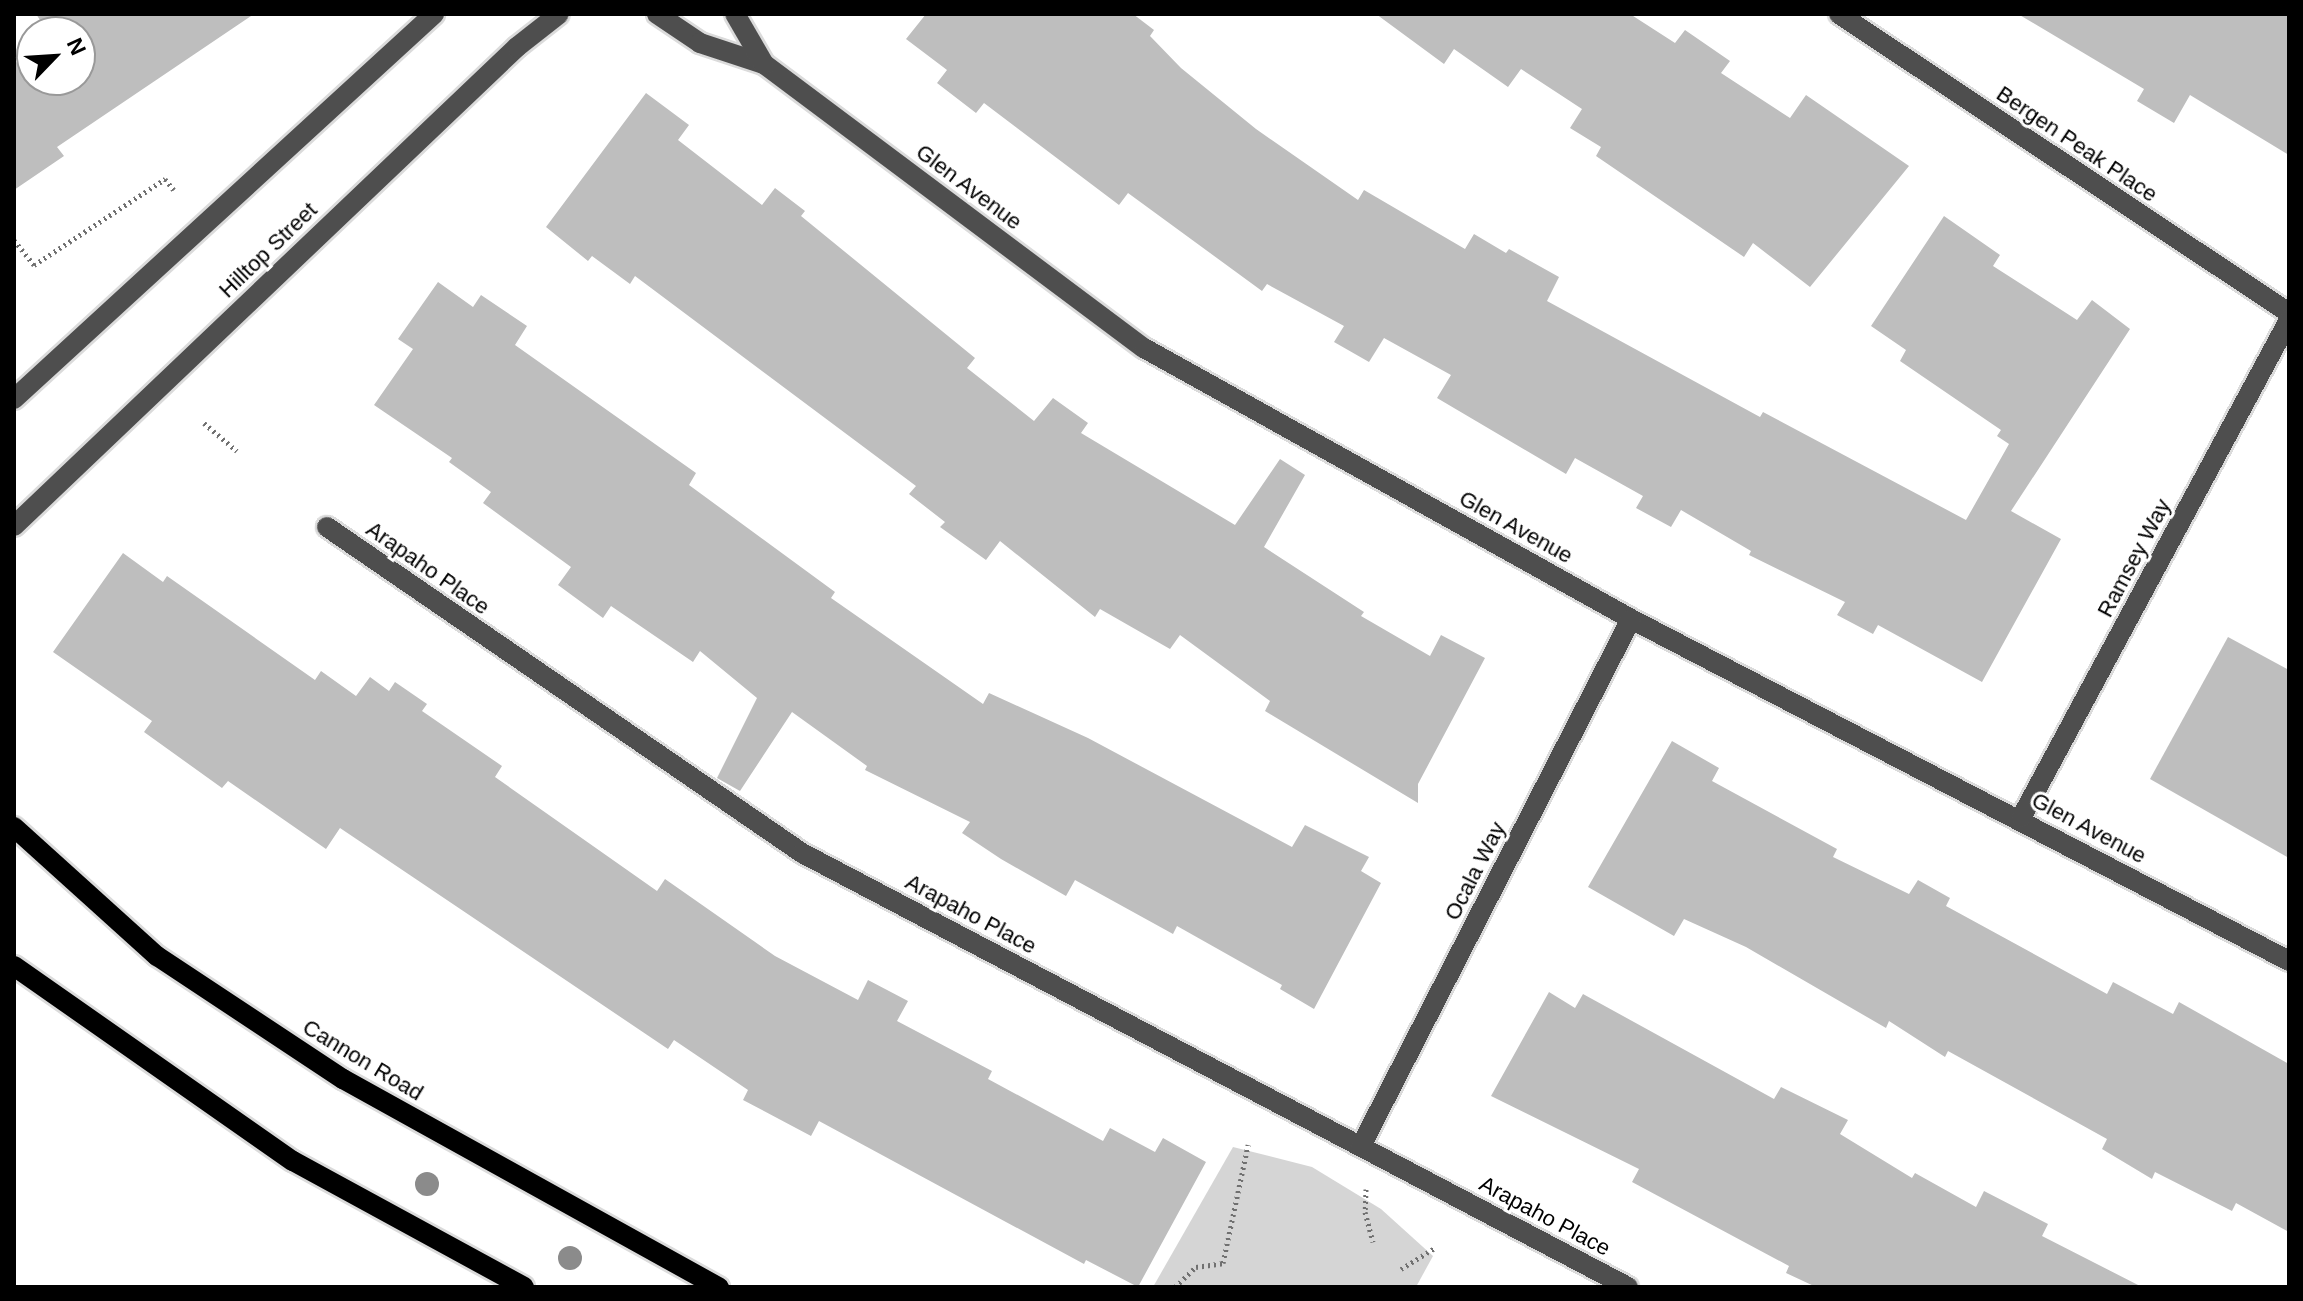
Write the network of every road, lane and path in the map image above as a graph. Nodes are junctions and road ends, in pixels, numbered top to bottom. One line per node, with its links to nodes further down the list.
1 (434, 14): 11 (street)
2 (559, 14): 14 (street, Hilltop Street)
3 (657, 14): 6 (street, Glen Avenue)
4 (735, 14): 6 (street, Glen Avenue)
5 (1839, 14): 9 (street, Bergen Peak Place)
6 (764, 64): 16 (street, Glen Avenue)
7 (174, 190): 8 (path)
8 (14, 240)
9 (2289, 313)
10 (2289, 320): 17 (street, Ramsey Way)
11 (14, 399)
12 (204, 423): 13 (path)
13 (237, 451)
14 (14, 526)
15 (327, 527): 22 (street, Arapaho Place)
16 (1631, 619): 17 (street, Glen Avenue); 22 (street, Ocala Way)
17 (2021, 818): 19 (street, Glen Avenue)
18 (14, 827): 28 (main road, Cannon Road)
19 (2289, 961)
20 (14, 966): 27 (main road)
21 (1248, 1145): 29 (path)
22 (1361, 1146): 30 (street, Arapaho Place)
23 (1366, 1188): 24 (path)
24 (1373, 1242)
25 (1435, 1248): 26 (path)
26 (1401, 1269)
27 (524, 1287)
28 (719, 1287)
29 (1175, 1287)
30 (1628, 1287)

